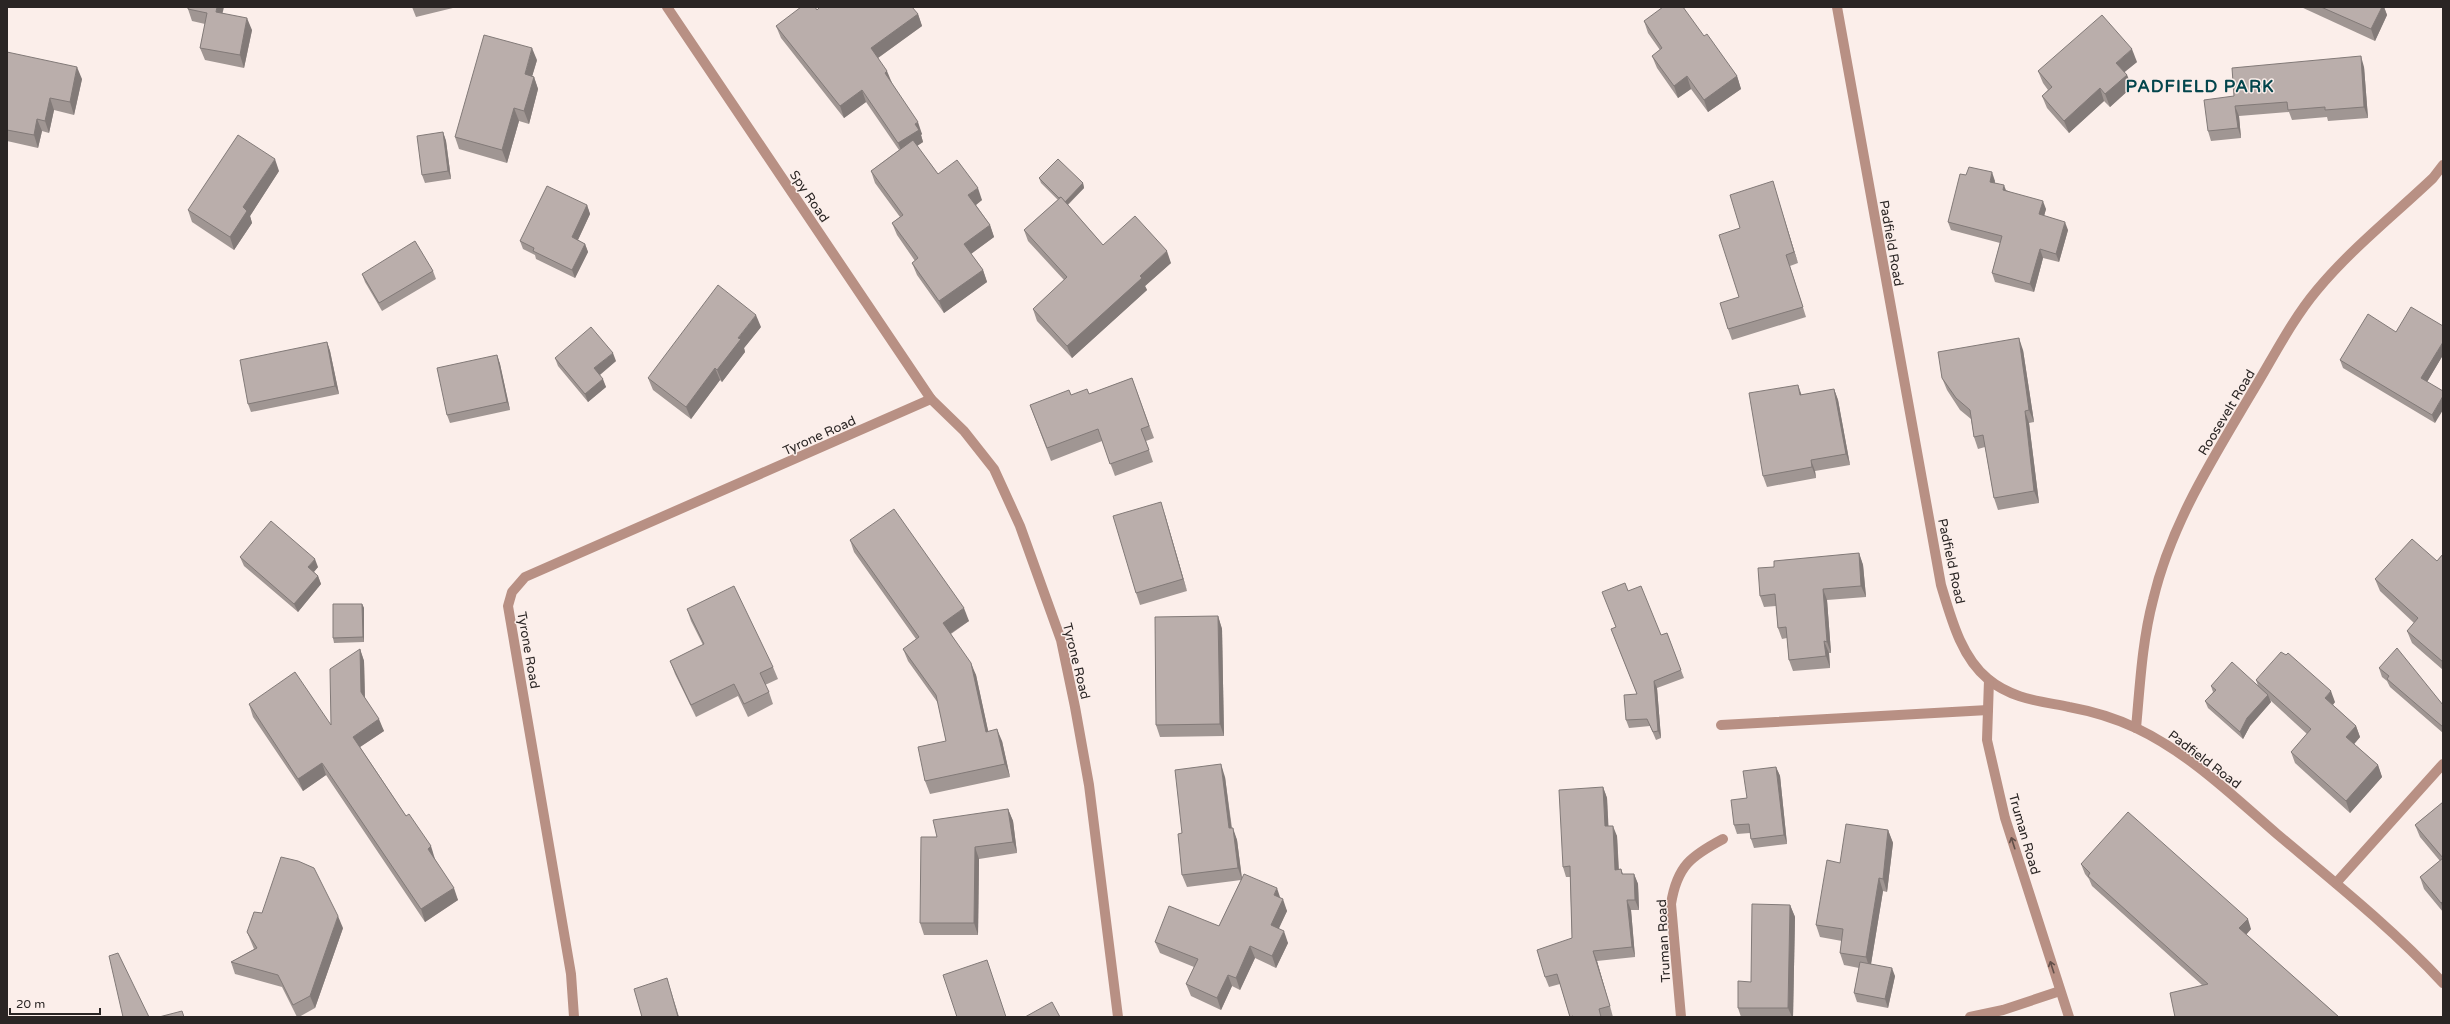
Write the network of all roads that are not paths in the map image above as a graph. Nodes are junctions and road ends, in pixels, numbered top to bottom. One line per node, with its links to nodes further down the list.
1 (667, 7): 4 (street, Spy Road)
2 (1837, 7): 5 (street, Padfield Road)
3 (2443, 165): 8 (street, Roosevelt Road)
4 (931, 399): 14 (street, Tyrone Road); 15 (street, Tyrone Road)
5 (1989, 680): 6 (street, Truman Road); 8 (street, Padfield Road)
6 (1988, 710): 7 (street); 13 (street, Truman Road, one-way to 6)
7 (1721, 725)
8 (2136, 728): 11 (street, Padfield Road)
9 (2443, 764): 11 (street)
10 (1723, 839): 16 (street, Truman Road)
11 (2336, 883): 12 (street, Padfield Road)
12 (2443, 984)
13 (2060, 991): 17 (street); 18 (street, Truman Road)
14 (574, 1017)
15 (1118, 1017)
16 (1681, 1017)
17 (1970, 1017)
18 (2069, 1017)

